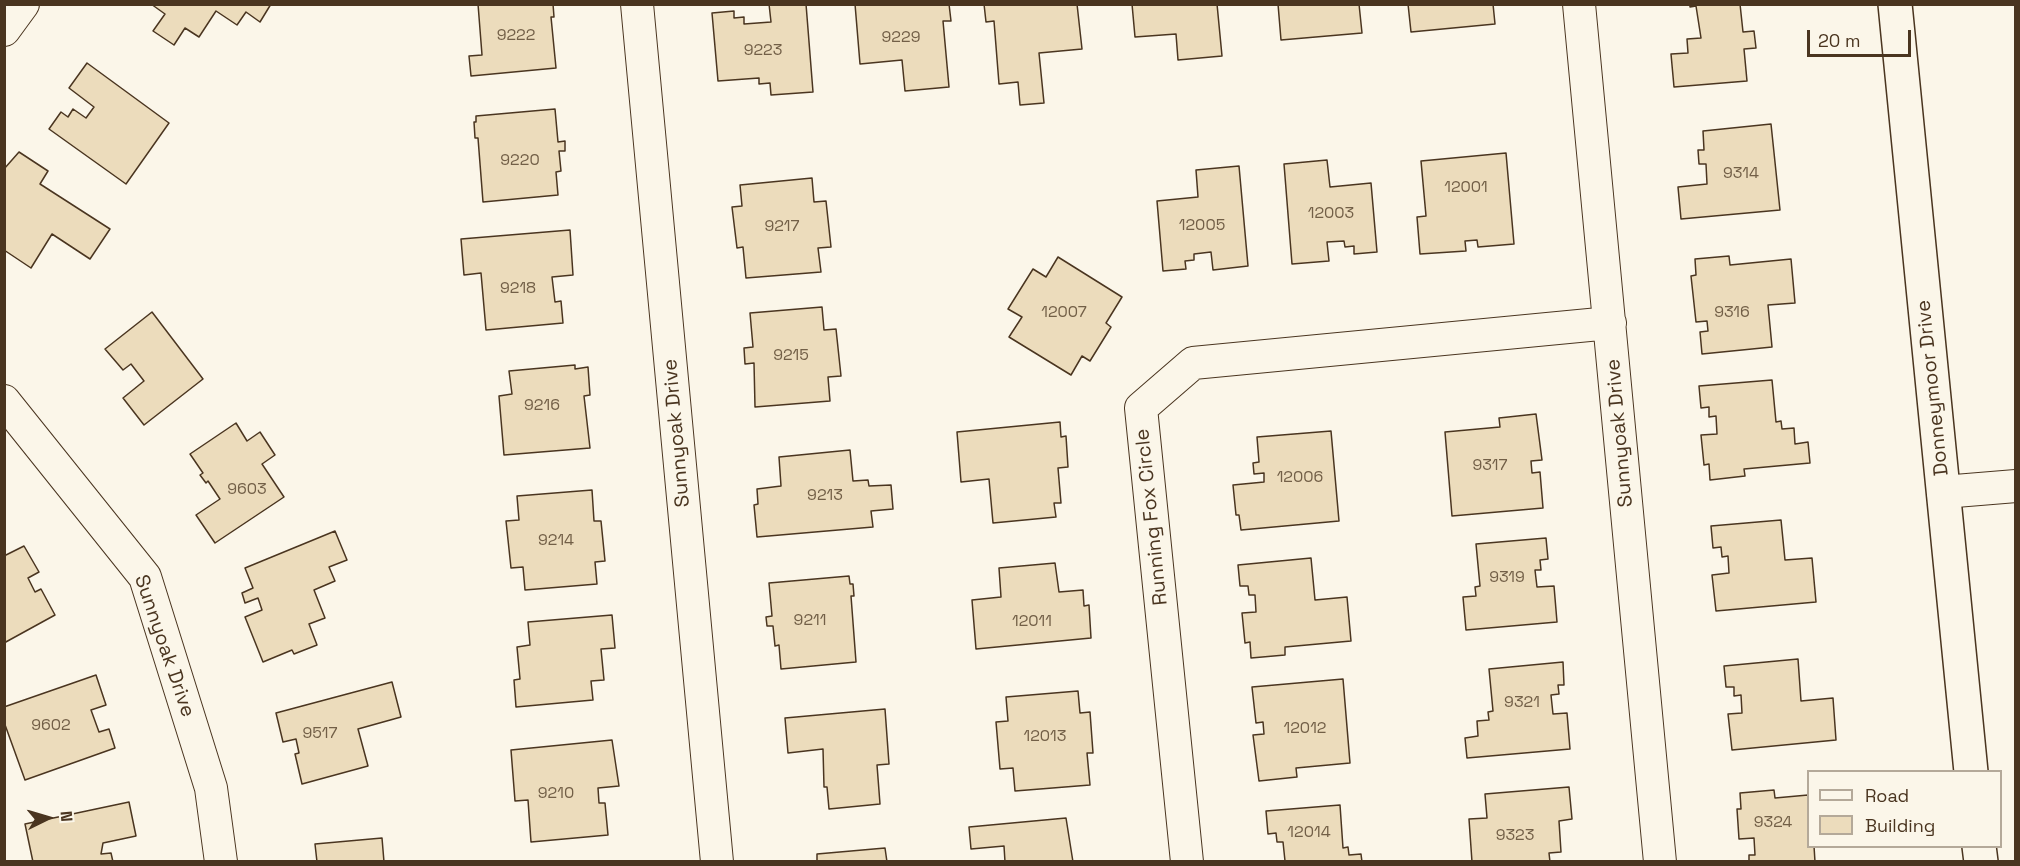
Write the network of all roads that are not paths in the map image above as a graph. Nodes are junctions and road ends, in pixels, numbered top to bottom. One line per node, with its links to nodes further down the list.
1 (23, 4): 5 (street)
2 (637, 4): 12 (street, Sunnyoak Drive)
3 (1579, 4): 6 (street, Sunnyoak Drive)
4 (1895, 4): 9 (street, Donneymoor Drive)
5 (4, 30)
6 (1610, 323): 13 (street, Running Fox Circle); 14 (street, Sunnyoak Drive)
7 (4, 401): 11 (street, Sunnyoak Drive)
8 (2016, 486): 9 (street)
9 (1943, 492): 10 (street, Donneymoor Drive)
10 (1971, 770)
11 (221, 861)
12 (717, 861)
13 (1187, 861)
14 (1660, 861)

